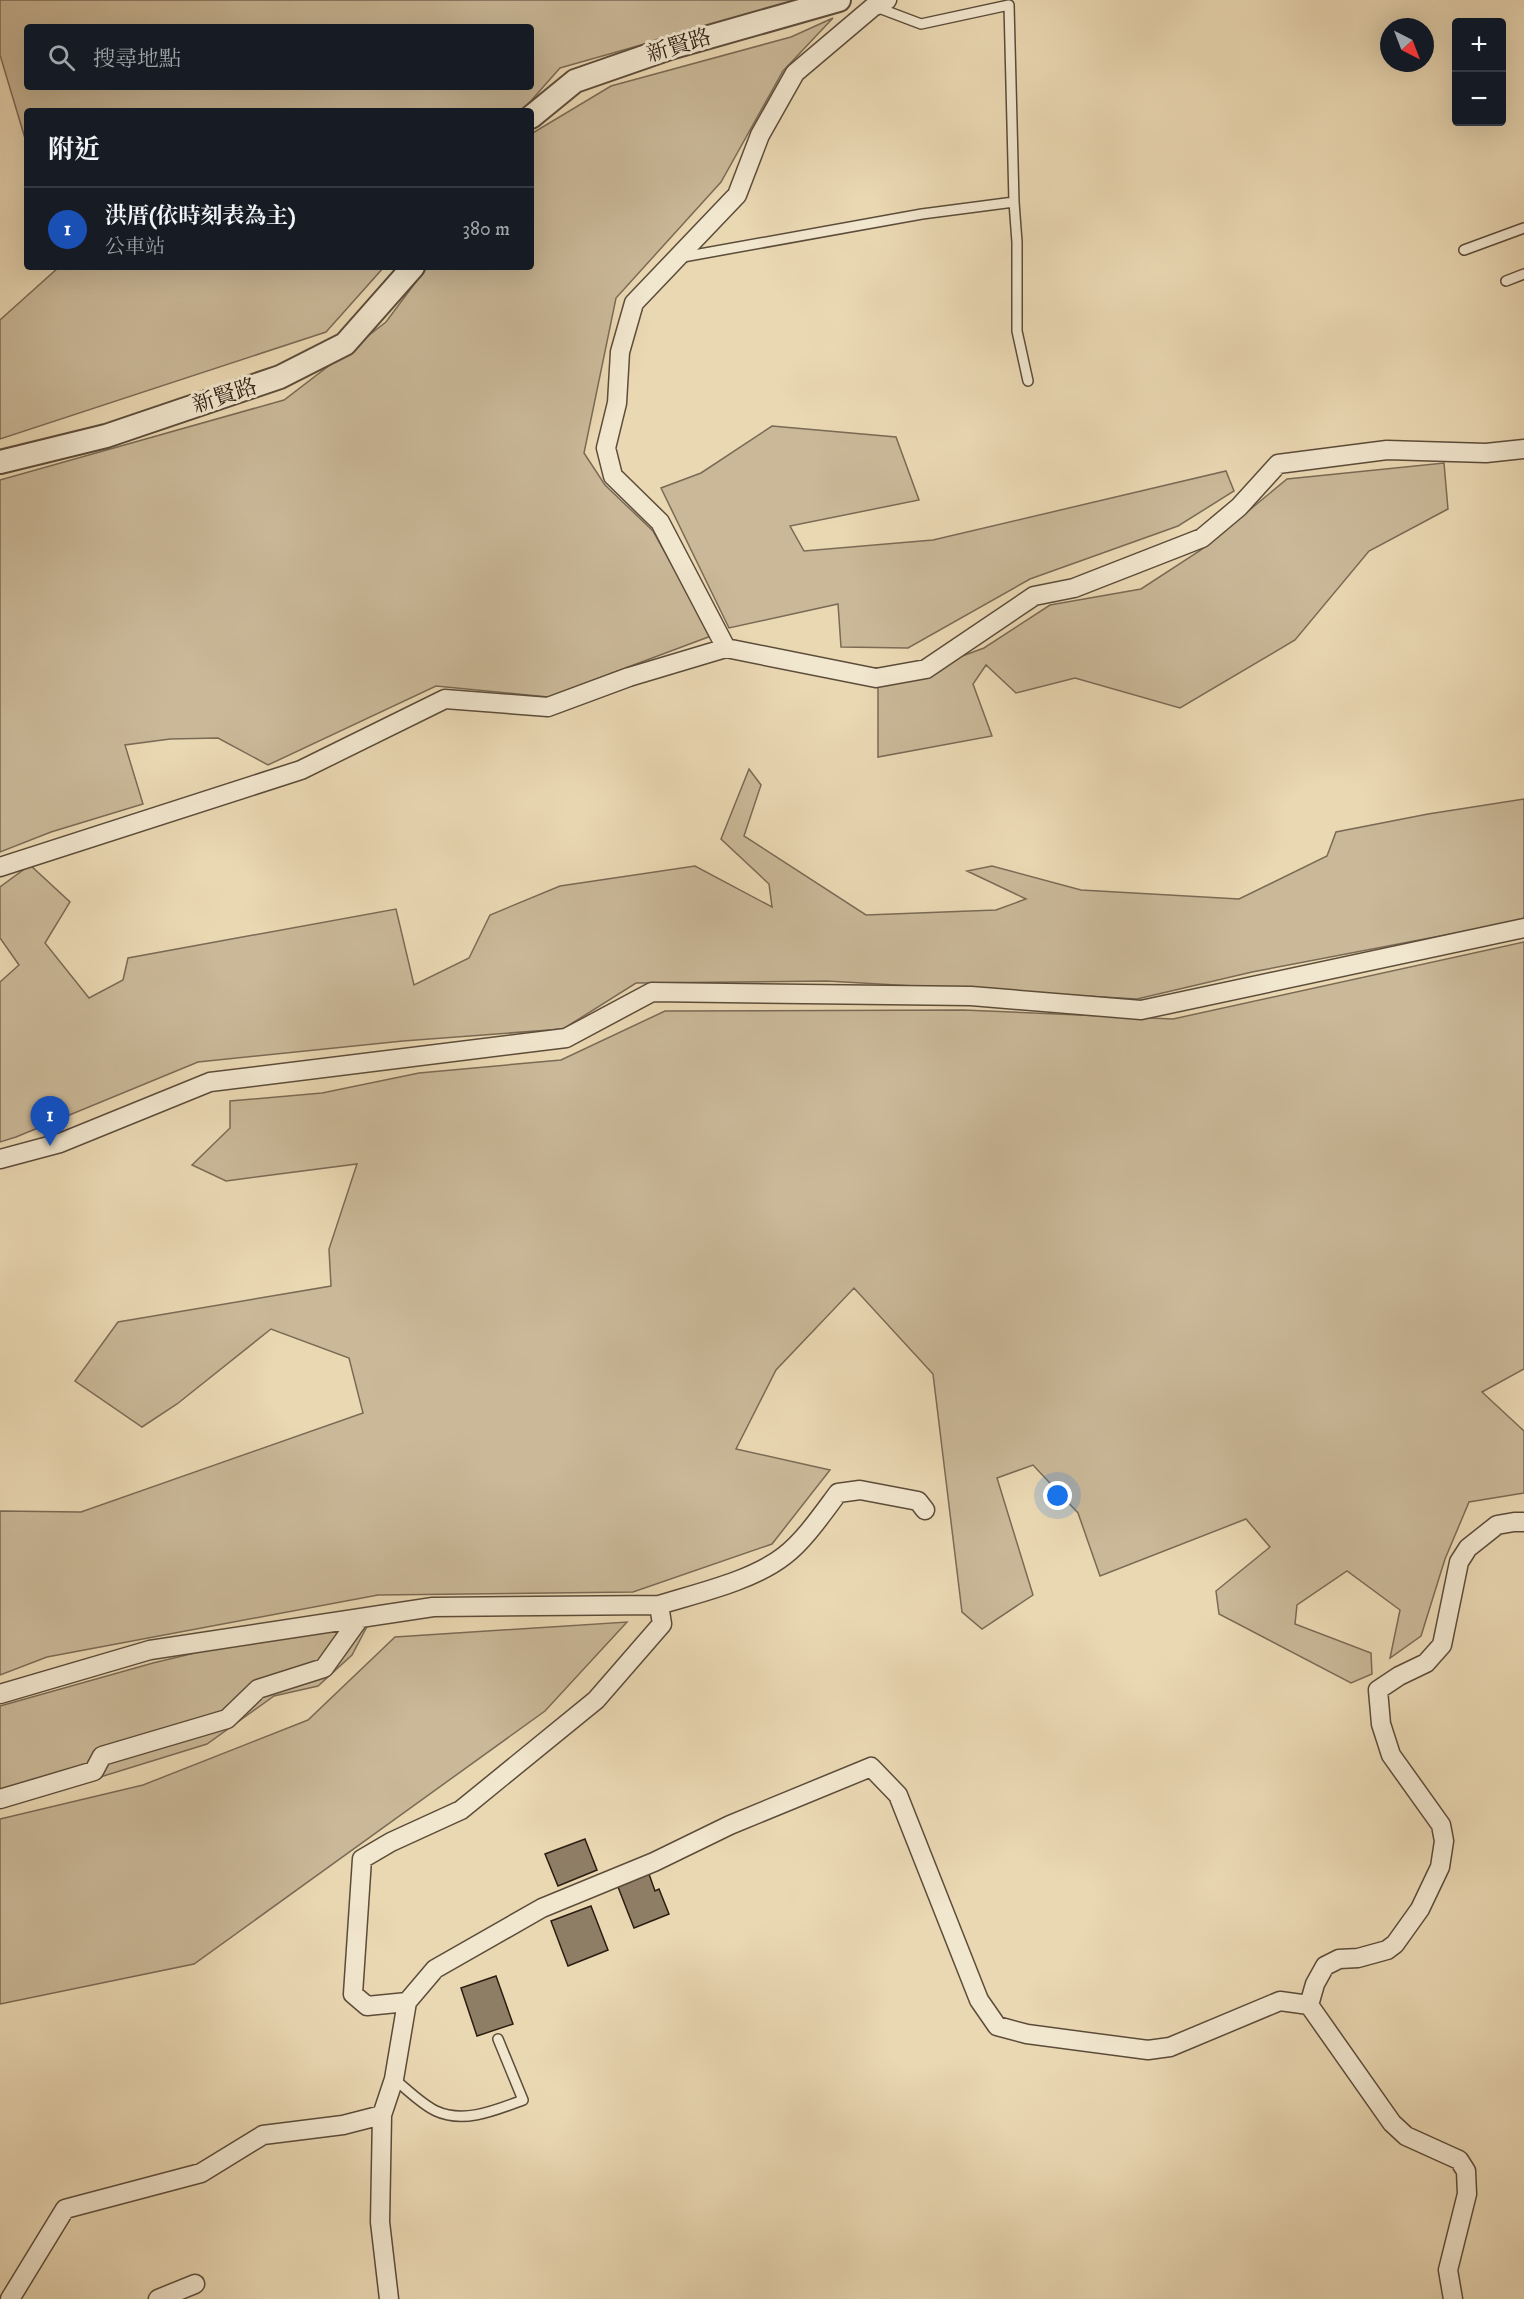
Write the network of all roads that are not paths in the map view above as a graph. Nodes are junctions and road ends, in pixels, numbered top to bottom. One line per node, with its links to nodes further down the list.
1 (839, 0): 3 (street, 新賢路)
2 (880, 3): 4 (lane); 7 (street)
3 (534, 115)
4 (1014, 202): 7 (lane); 11 (lane)
5 (1524, 228): 6 (lane)
6 (1464, 250)
7 (677, 258): 14 (street)
8 (410, 270): 13 (street, 新賢路)
9 (1524, 274): 10 (lane)
10 (1506, 281)
11 (1028, 381)
12 (1524, 449): 14 (street)
13 (0, 462)
14 (726, 648): 15 (street)
15 (0, 867)
16 (1524, 928): 17 (street)
17 (0, 1159)
18 (924, 1510): 20 (street)
19 (1524, 1522): 25 (street)
20 (659, 1605): 21 (street); 24 (street)
21 (358, 1619): 22 (street); 23 (street)
22 (0, 1694)
23 (0, 1799)
24 (407, 2002): 25 (street); 27 (street)
25 (1309, 2005): 33 (street)
26 (498, 2039): 27 (lane)
27 (394, 2079): 28 (street)
28 (382, 2115): 30 (street); 32 (street)
29 (195, 2284): 31 (street)
30 (10, 2299)
31 (158, 2299)
32 (389, 2299)
33 (1453, 2299)

